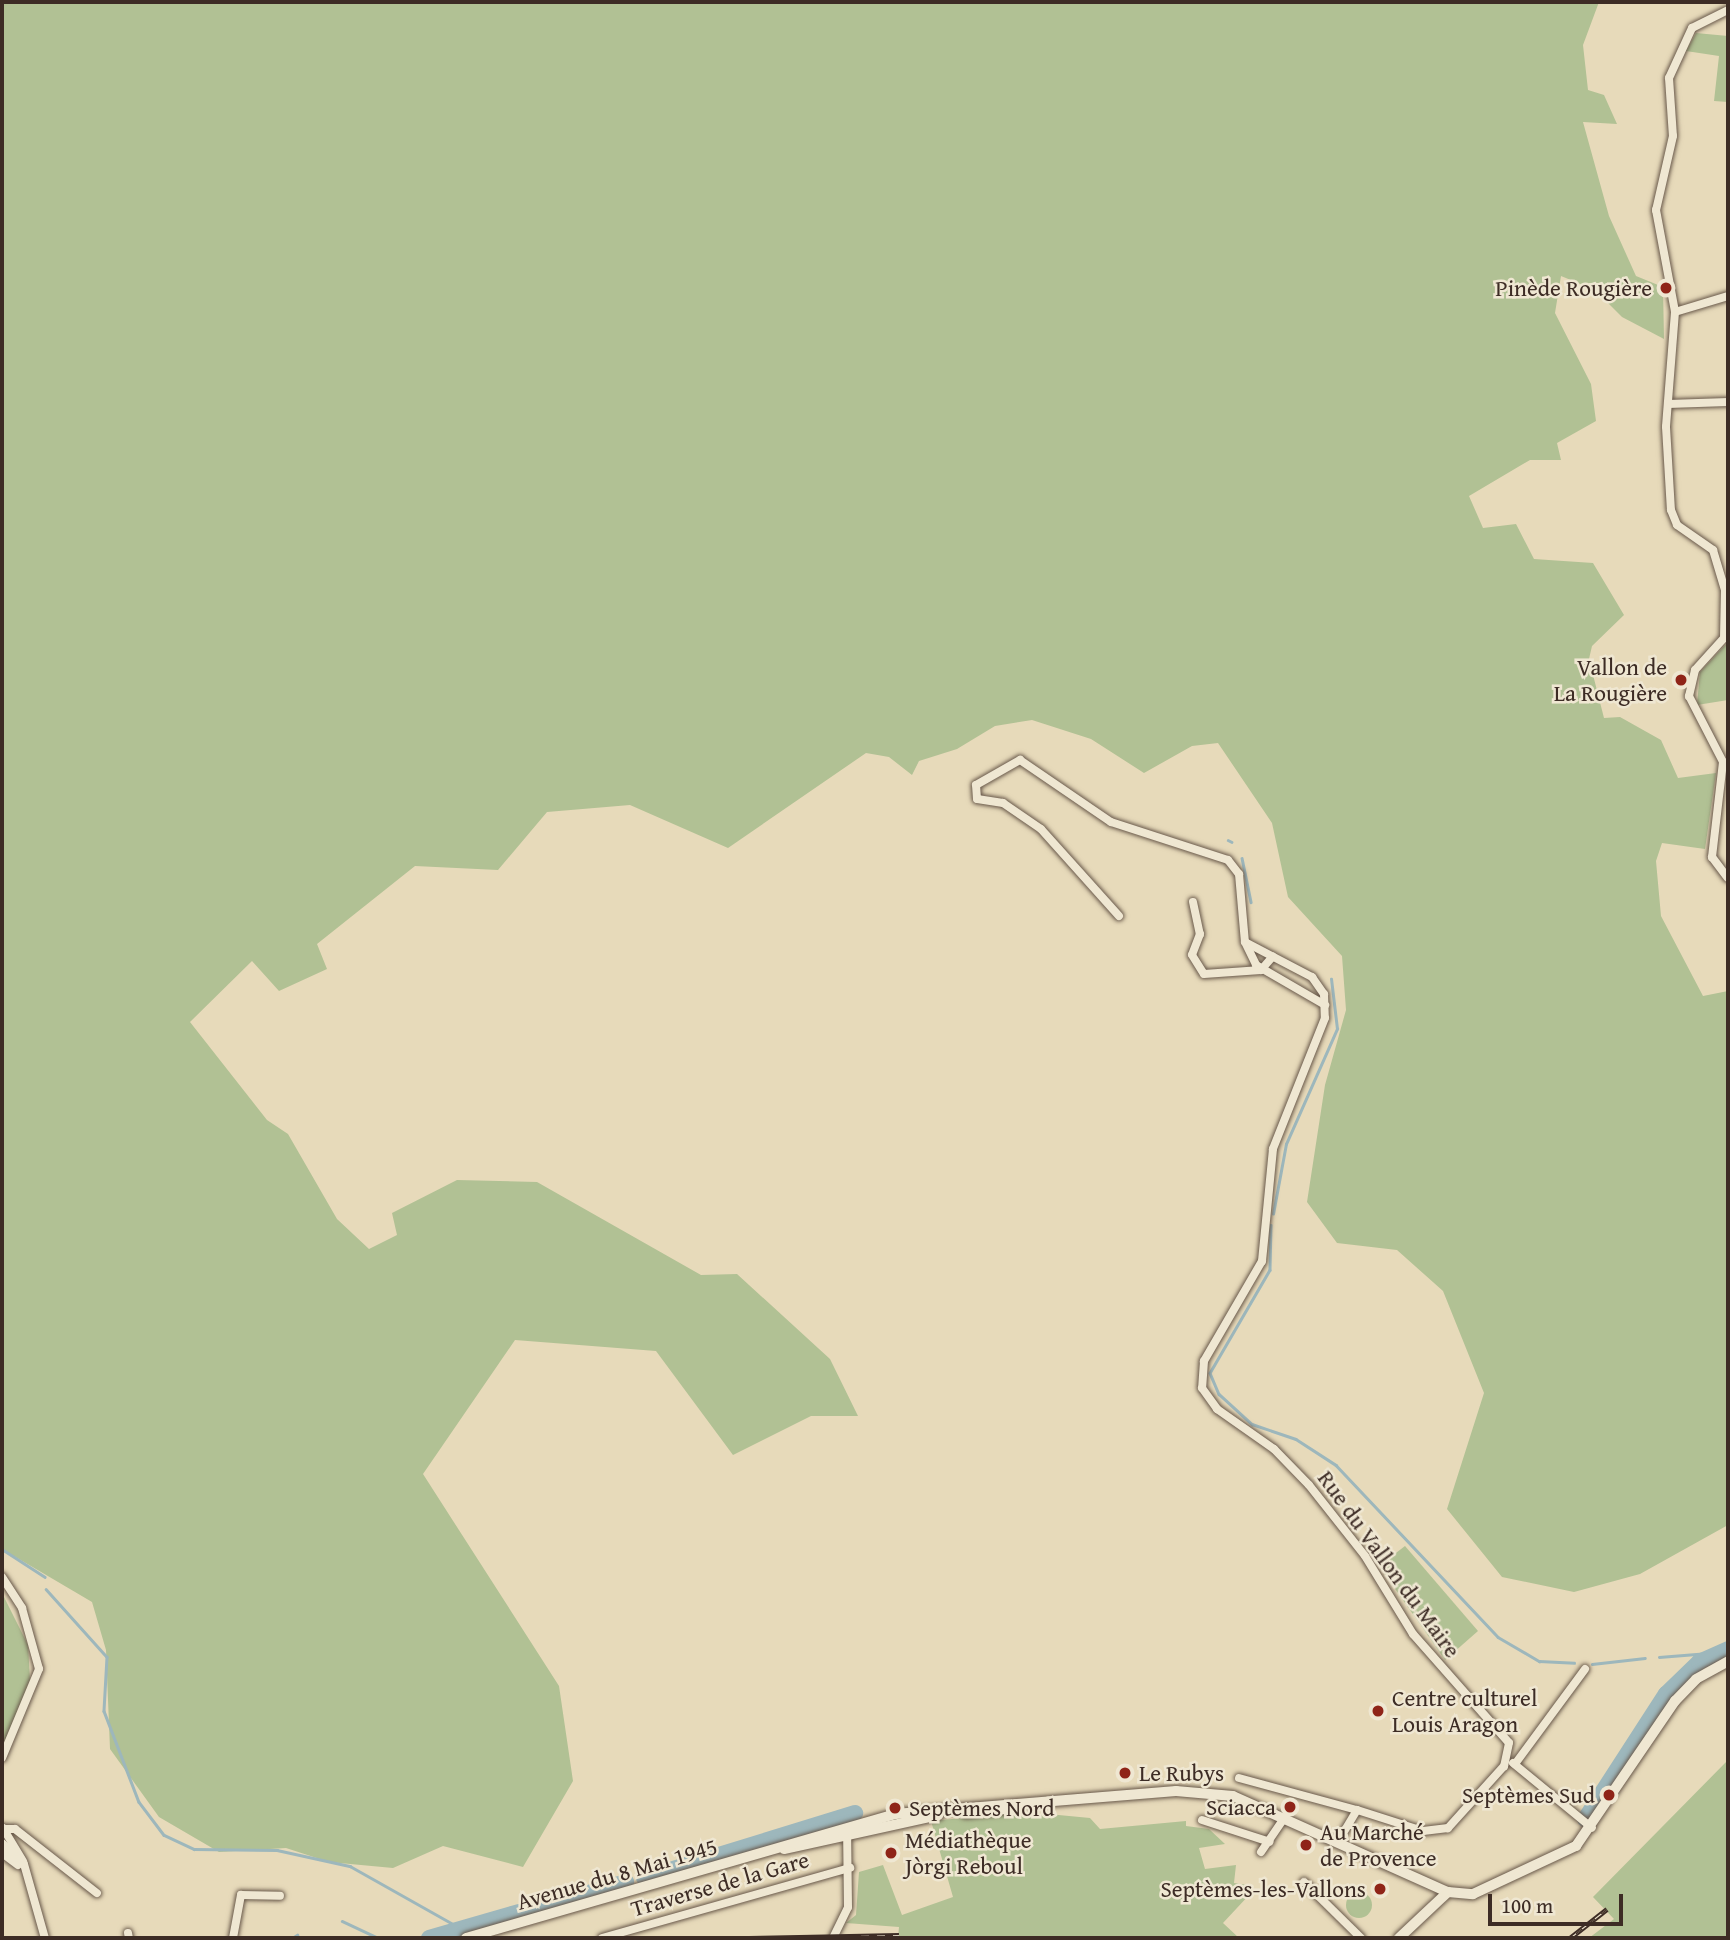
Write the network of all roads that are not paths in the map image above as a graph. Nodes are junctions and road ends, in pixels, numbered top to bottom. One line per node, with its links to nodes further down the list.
1 (1728, 10): 3 (street)
2 (1728, 296): 3 (street)
3 (1675, 312): 5 (street)
4 (1728, 402): 5 (street)
5 (1668, 404): 6 (street)
6 (1728, 878)
7 (1193, 902): 11 (street)
8 (1119, 916): 9 (street)
9 (1245, 942): 10 (street); 11 (street)
10 (1273, 956): 11 (street); 12 (street)
11 (1261, 970): 12 (street)
12 (1325, 1005): 17 (street, Rue du Vallon du Maire)
13 (2, 1577): 16 (street)
14 (1728, 1661): 23 (main road, Avenue du 8 Mai 1945)
15 (1585, 1669): 17 (street)
16 (2, 1758)
17 (1512, 1762): 19 (street); 23 (street)
18 (1239, 1778): 19 (street)
19 (1357, 1810): 26 (street)
20 (1285, 1817): 24 (main road, Avenue du 8 Mai 1945); 25 (street); 26 (main road, Avenue du 8 Mai 1945)
21 (1202, 1819): 25 (street)
22 (3, 1827): 30 (street); 35 (street)
23 (1592, 1828): 34 (main road, Avenue du 8 Mai 1945)
24 (847, 1831): 31 (street); 39 (main road, Avenue du 8 Mai 1945)
25 (1270, 1842): 28 (street)
26 (1338, 1842): 34 (main road, Avenue du 8 Mai 1945)
27 (2, 1843): 30 (street)
28 (1261, 1852)
29 (2, 1853): 32 (street)
30 (24, 1864): 32 (street)
31 (850, 1868): 40 (street, Traverse de la Gare); 41 (street)
32 (27, 1875): 37 (street)
33 (1304, 1882): 42 (street)
34 (1448, 1892): 43 (main road)
35 (97, 1893)
36 (280, 1896): 38 (street)
37 (45, 1938)
38 (233, 1938)
39 (466, 1938)
40 (602, 1938)
41 (833, 1938)
42 (1361, 1938)
43 (1399, 1938)

